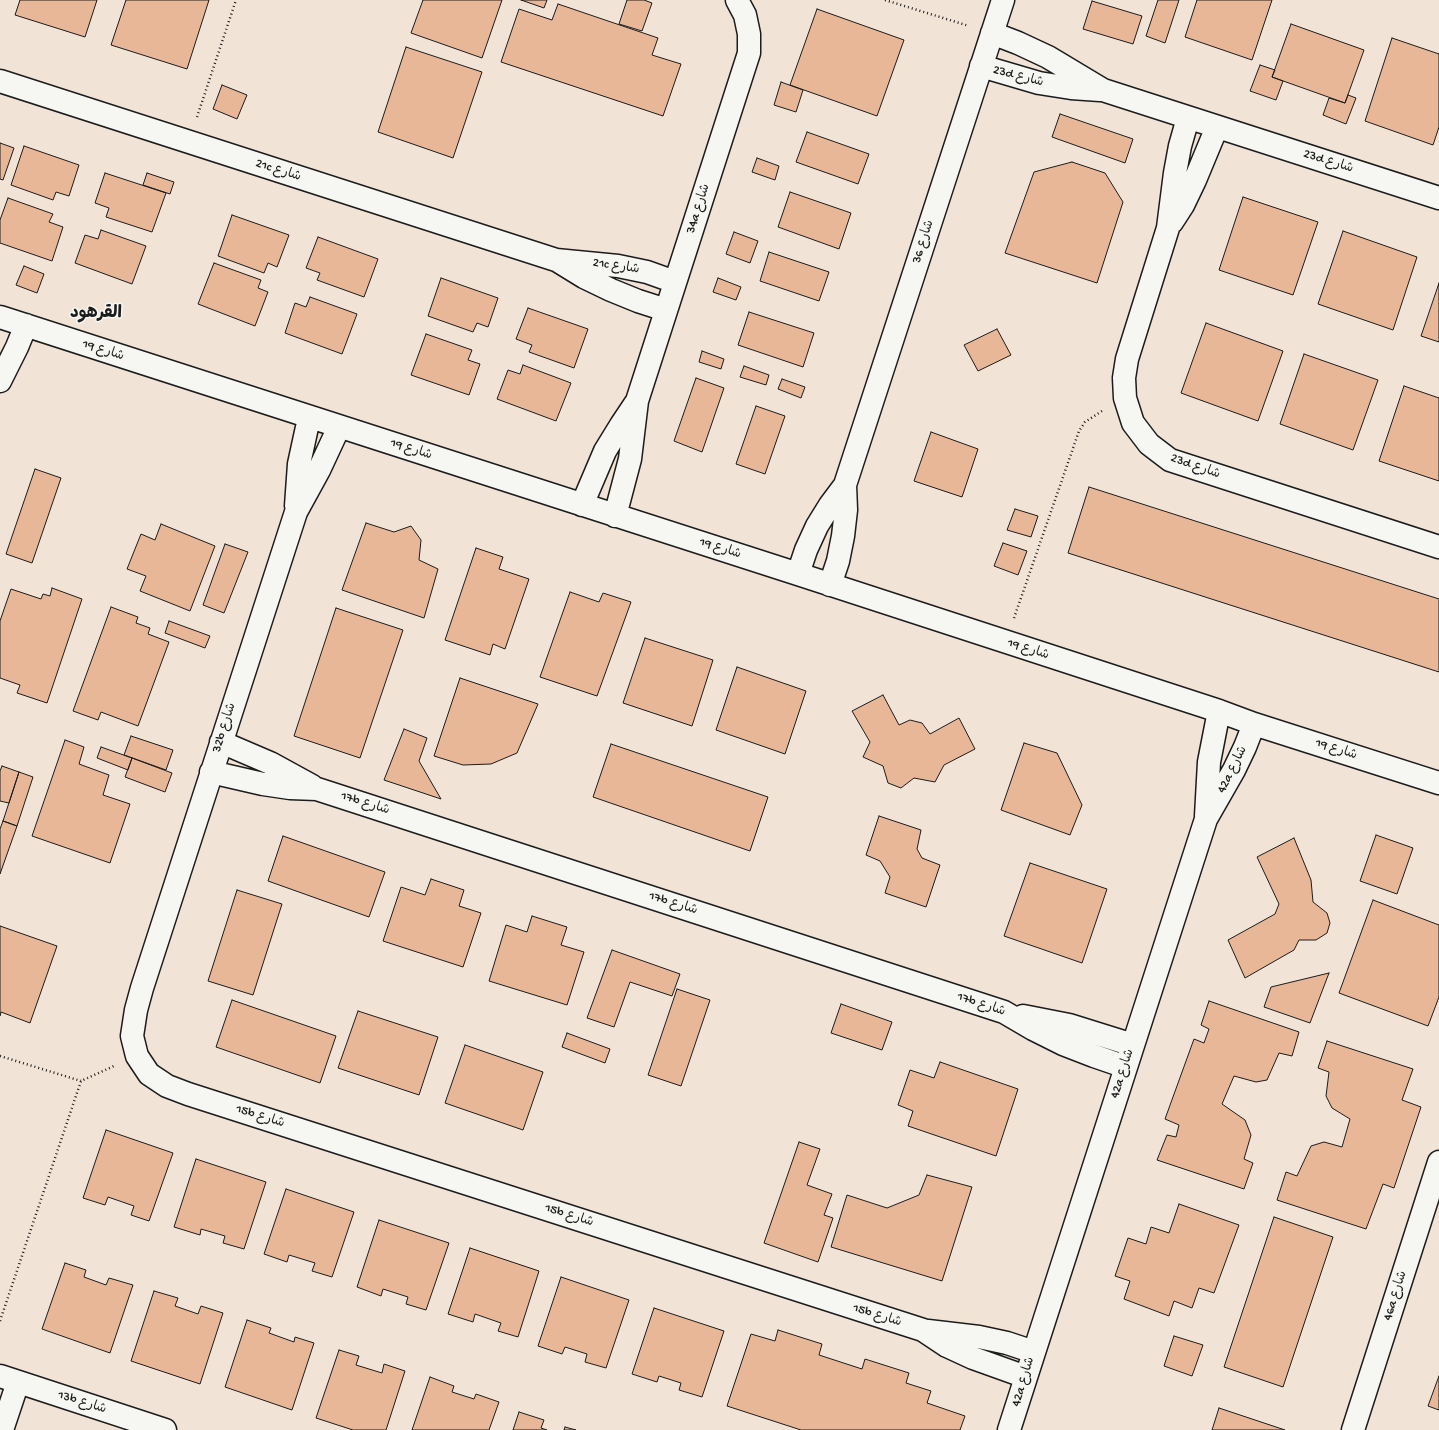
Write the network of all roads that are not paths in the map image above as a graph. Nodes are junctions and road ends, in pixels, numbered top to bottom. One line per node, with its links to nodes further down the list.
1 (1003, 0): 3 (street, شارع 36)
2 (741, 8): 12 (street, 34a شارع)
3 (992, 33): 4 (street, شارع 36); 6 (street, 23d شارع)
4 (981, 66): 6 (street, 23d شارع); 20 (street, شارع 36)
5 (0, 81): 11 (street, 21c شارع)
6 (1103, 90): 7 (street, 23d شارع)
7 (1188, 118): 8 (street, 23d شارع); 10 (street, 23d شارع)
8 (1218, 127): 9 (street, 23d شارع); 10 (street, 23d شارع)
9 (1439, 198)
10 (1168, 228): 24 (street, 23d شارع)
11 (556, 260): 12 (street, 21c شارع); 13 (street, 21c شارع)
12 (675, 282): 13 (street, 34a شارع)
13 (666, 310): 17 (street, 34a شارع)
14 (0, 319): 15 (street, شارع 19)
15 (26, 325): 16 (street); 18 (street, شارع 19)
16 (0, 381)
17 (637, 401): 21 (street, 34a شارع); 23 (street, 34a شارع)
18 (310, 418): 19 (street, شارع 19); 22 (street)
19 (339, 427): 21 (street, شارع 19); 22 (street, 32b شارع)
20 (845, 485): 25 (street, شارع 36); 26 (street, شارع 36)
21 (582, 505): 23 (street, شارع 19)
22 (296, 512): 29 (street, 32b شارع)
23 (615, 516): 25 (street, شارع 19)
24 (1439, 547)
25 (798, 574): 26 (street, شارع 19)
26 (830, 585): 27 (street, شارع 19)
27 (1219, 711): 28 (street, شارع 19); 33 (street)
28 (1254, 724): 31 (street, شارع 19); 33 (street, 42a شارع)
29 (221, 742): 30 (street, 32b شارع); 32 (street)
30 (211, 772): 32 (street, 17b شارع); 36 (street, 32b شارع)
31 (1439, 783)
32 (317, 789): 34 (street, 17b شارع)
33 (1206, 819): 35 (street, 42a شارع)
34 (1004, 1012): 35 (street); 37 (street, 17b شارع)
35 (1133, 1045): 37 (street, 42a شارع)
36 (134, 1046): 39 (street, 15b شارع)
37 (1126, 1067): 40 (street, 42a شارع)
38 (1439, 1162): 46 (street, 46a شارع)
39 (923, 1330): 40 (street); 41 (street, 15b شارع)
40 (1034, 1352): 41 (street, 42a شارع)
41 (1026, 1377): 45 (street, 42a شارع)
42 (9, 1379): 43 (street); 44 (street, 13b شارع)
43 (2, 1430)
44 (165, 1430)
45 (1009, 1430)
46 (1353, 1430)

